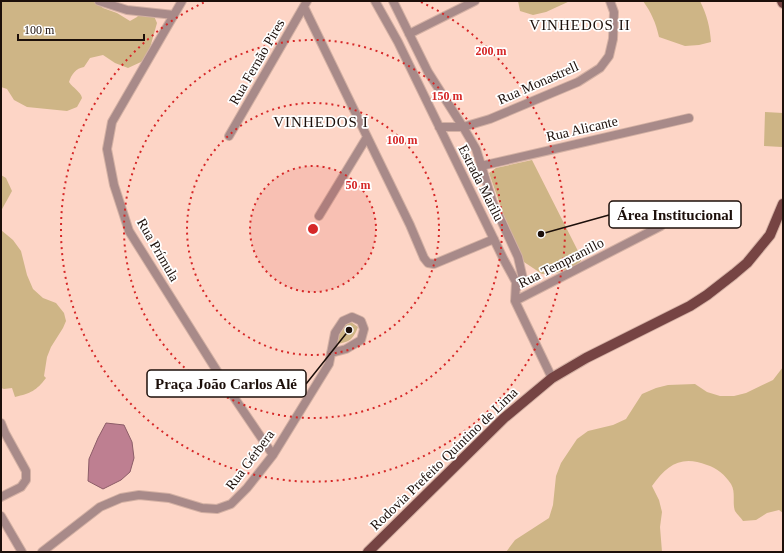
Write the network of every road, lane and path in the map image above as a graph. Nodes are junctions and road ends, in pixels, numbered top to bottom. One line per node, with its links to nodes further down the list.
1 (99, 1): 8 (street)
2 (182, 1): 8 (street, Rua Prímula)
3 (375, 1): 11 (street, Estrada Marilu)
4 (393, 1): 9 (street)
5 (475, 1): 9 (street)
6 (610, 1): 12 (street, Rua Monastrell)
7 (306, 4): 13 (street, Rua Fernão Pires); 14 (street)
8 (174, 15): 26 (street, Rua Prímula)
9 (409, 34): 12 (street)
10 (689, 118): 15 (street, Rua Alicante)
11 (439, 127): 12 (street, Rua Monastrell); 19 (street, Estrada Marilu)
12 (463, 127): 15 (street)
13 (229, 136)
14 (367, 137): 17 (street); 19 (street)
15 (481, 166): 20 (street)
16 (783, 204): 23 (main road, Rodovia Prefeito Quintino de Lima)
17 (319, 216)
18 (661, 226): 21 (street, Rua Tempranillo)
19 (494, 239): 20 (street, Estrada Marilu)
20 (515, 291): 21 (street, Estrada Marilu)
21 (515, 301): 23 (street, Estrada Marilu)
22 (331, 353): 22 (street, Rua Gérbera); 26 (street, Rua Gérbera)
23 (552, 378): 31 (main road, Rodovia Prefeito Quintino de Lima)
24 (1, 423): 25 (street)
25 (3, 434): 27 (street)
26 (273, 455): 30 (street, Rua Gérbera)
27 (1, 497)
28 (1, 516): 29 (street)
29 (22, 552)
30 (42, 552)
31 (368, 552)

